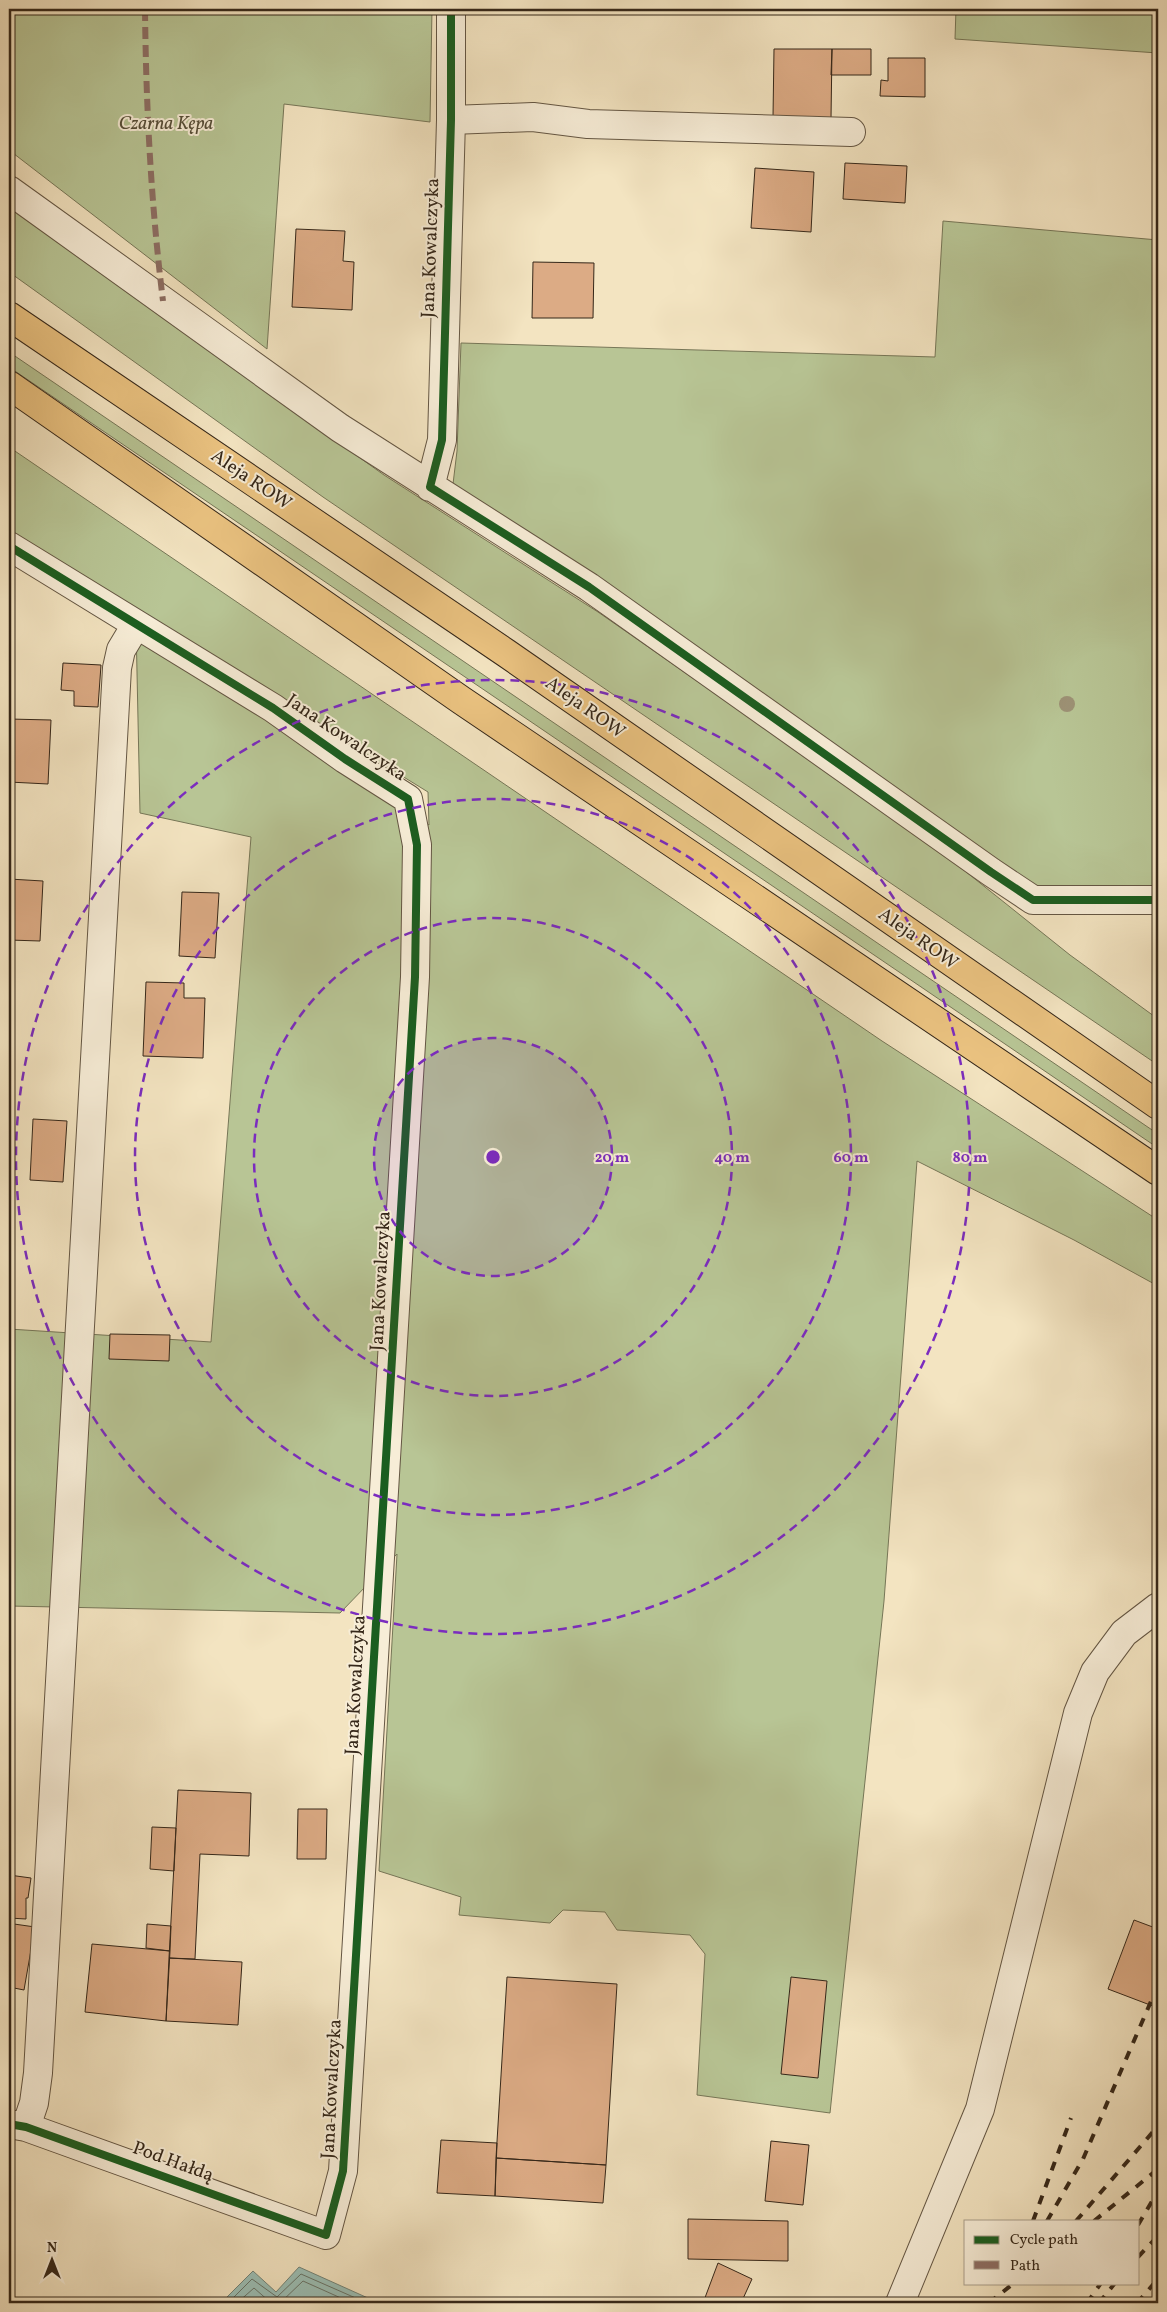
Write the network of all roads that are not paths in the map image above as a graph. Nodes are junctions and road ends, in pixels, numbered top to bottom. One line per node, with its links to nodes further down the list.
1 (451, 9): 2 (street, Jana Kowalczyka)
2 (451, 120): 3 (street); 7 (street, Jana Kowalczyka)
3 (851, 132)
4 (9, 190): 7 (street)
5 (9, 316): 11 (main road, Aleja ROW)
6 (9, 385): 12 (main road)
7 (430, 487): 10 (street)
8 (9, 546): 9 (street, Jana Kowalczyka)
9 (136, 625): 14 (street); 15 (street, Jana Kowalczyka)
10 (1158, 900)
11 (1158, 1105)
12 (1158, 1171)
13 (1158, 1607): 16 (street)
14 (18, 2126): 15 (street, Pod Hałdą)
15 (326, 2235)
16 (900, 2303)

